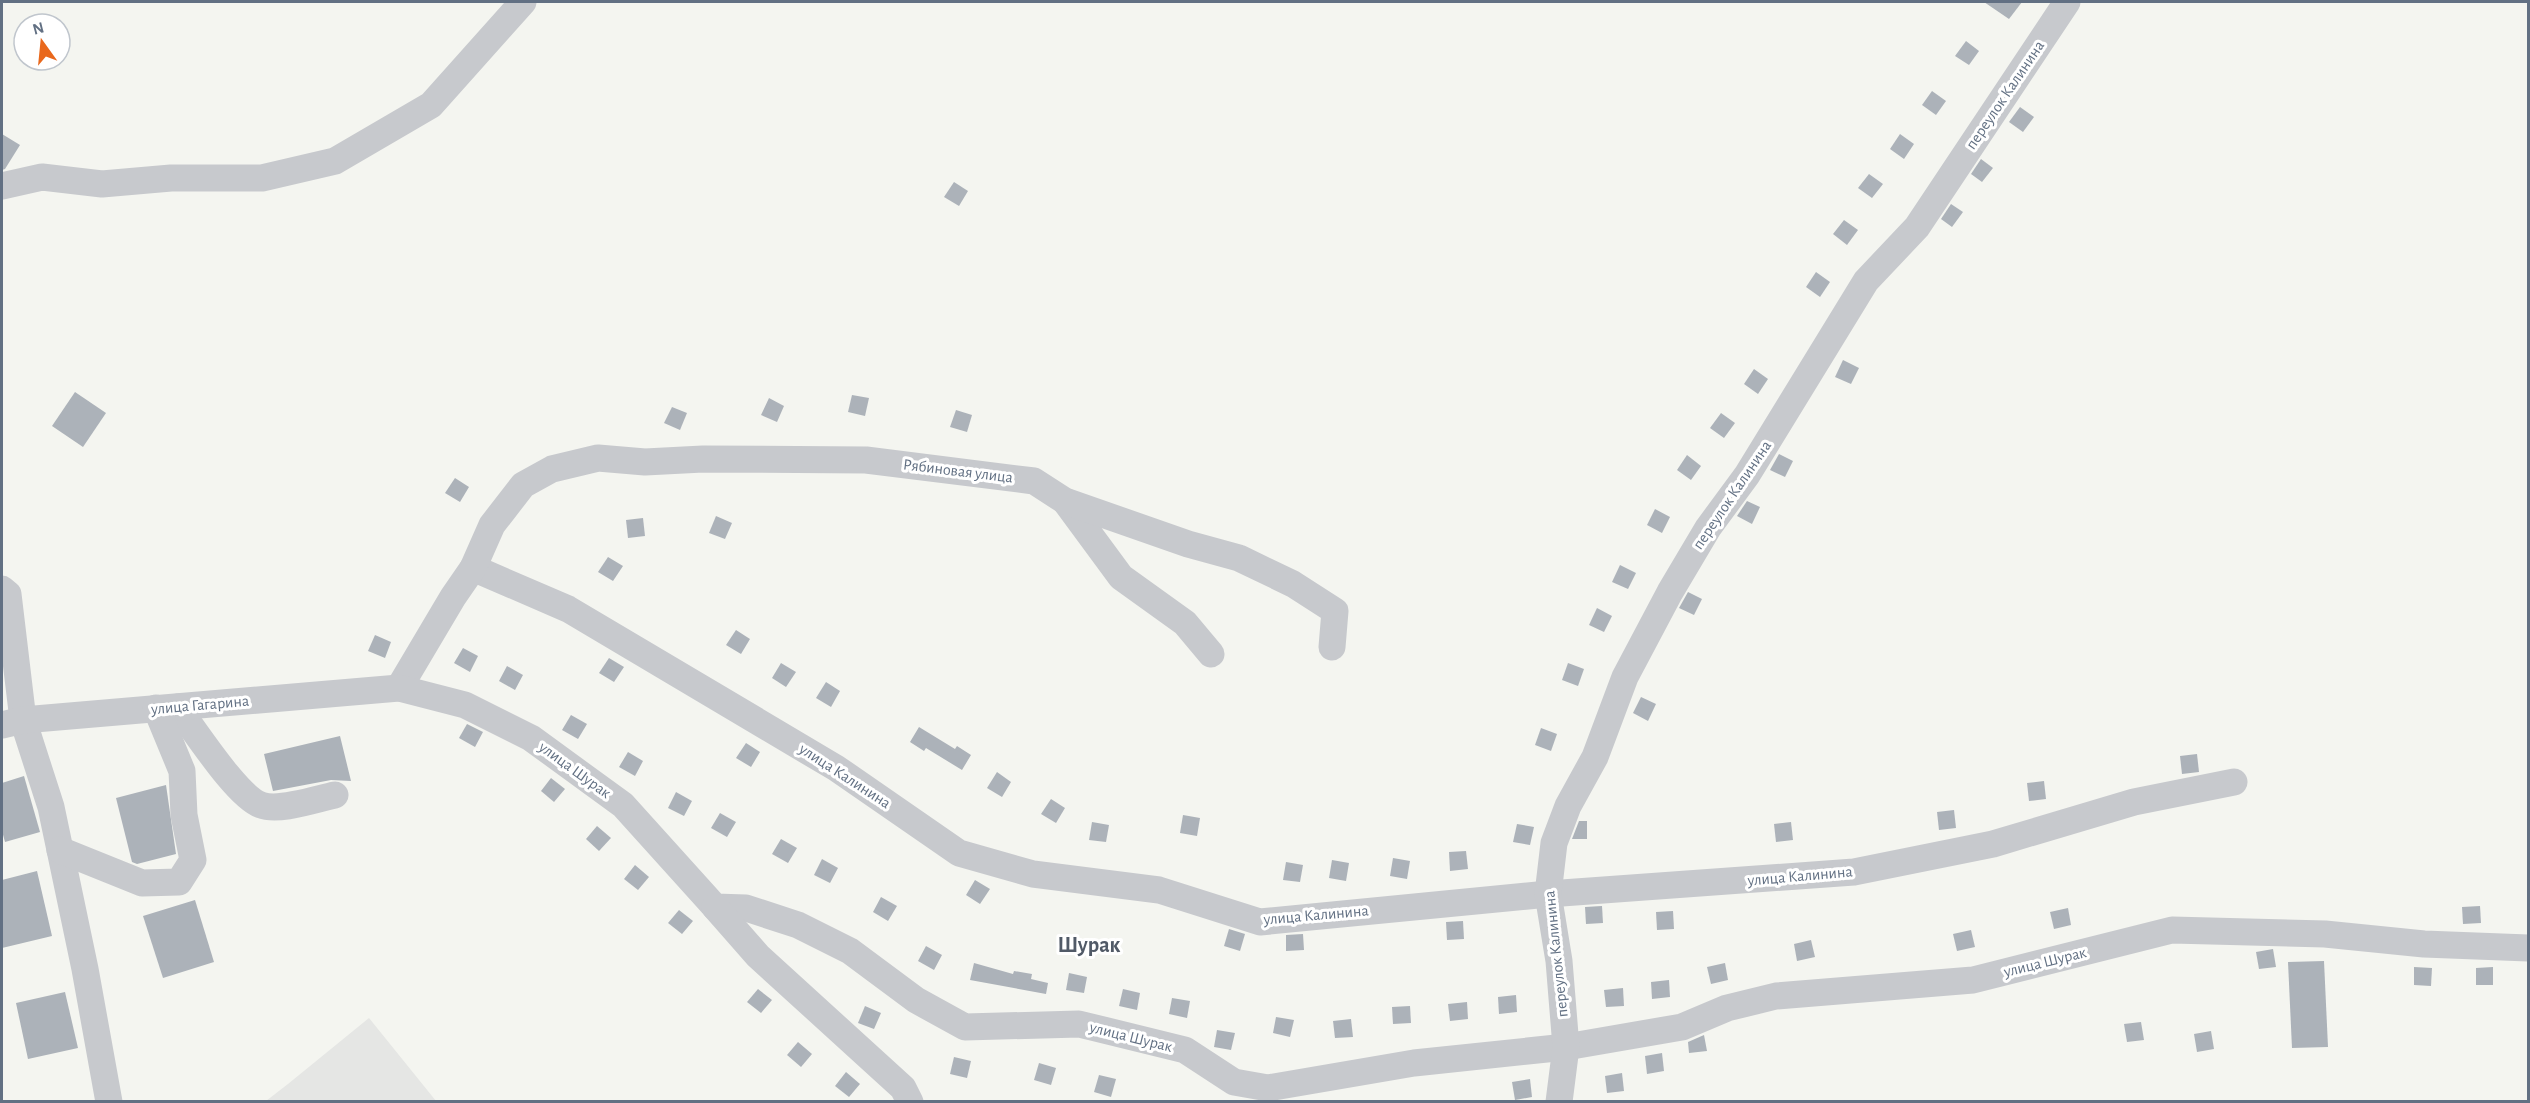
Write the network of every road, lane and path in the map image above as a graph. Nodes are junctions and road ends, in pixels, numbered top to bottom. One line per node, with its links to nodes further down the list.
1 (523, 2): 3 (street)
2 (2067, 2): 15 (street, переулок Калинина)
3 (2, 186)
4 (1065, 501): 5 (street, Рябиновая улица); 7 (street, Рябиновая улица); 8 (street)
5 (473, 568): 9 (street); 15 (street, улица Калинина)
6 (2, 589): 11 (street)
7 (1332, 647)
8 (1211, 654)
9 (399, 688): 10 (street, улица Гагарина); 16 (street, улица Шурак)
10 (166, 707): 11 (street, улица Гагарина); 13 (street); 14 (street)
11 (12, 723): 14 (street)
12 (2234, 782): 15 (street, улица Калинина)
13 (334, 795)
14 (60, 850): 19 (street)
15 (1548, 894): 18 (street, переулок Калинина)
16 (715, 907): 18 (street, улица Шурак); 20 (street, улица Шурак)
17 (2529, 948): 18 (street, улица Шурак)
18 (1566, 1047): 21 (street)
19 (109, 1101)
20 (910, 1101)
21 (1559, 1101)

